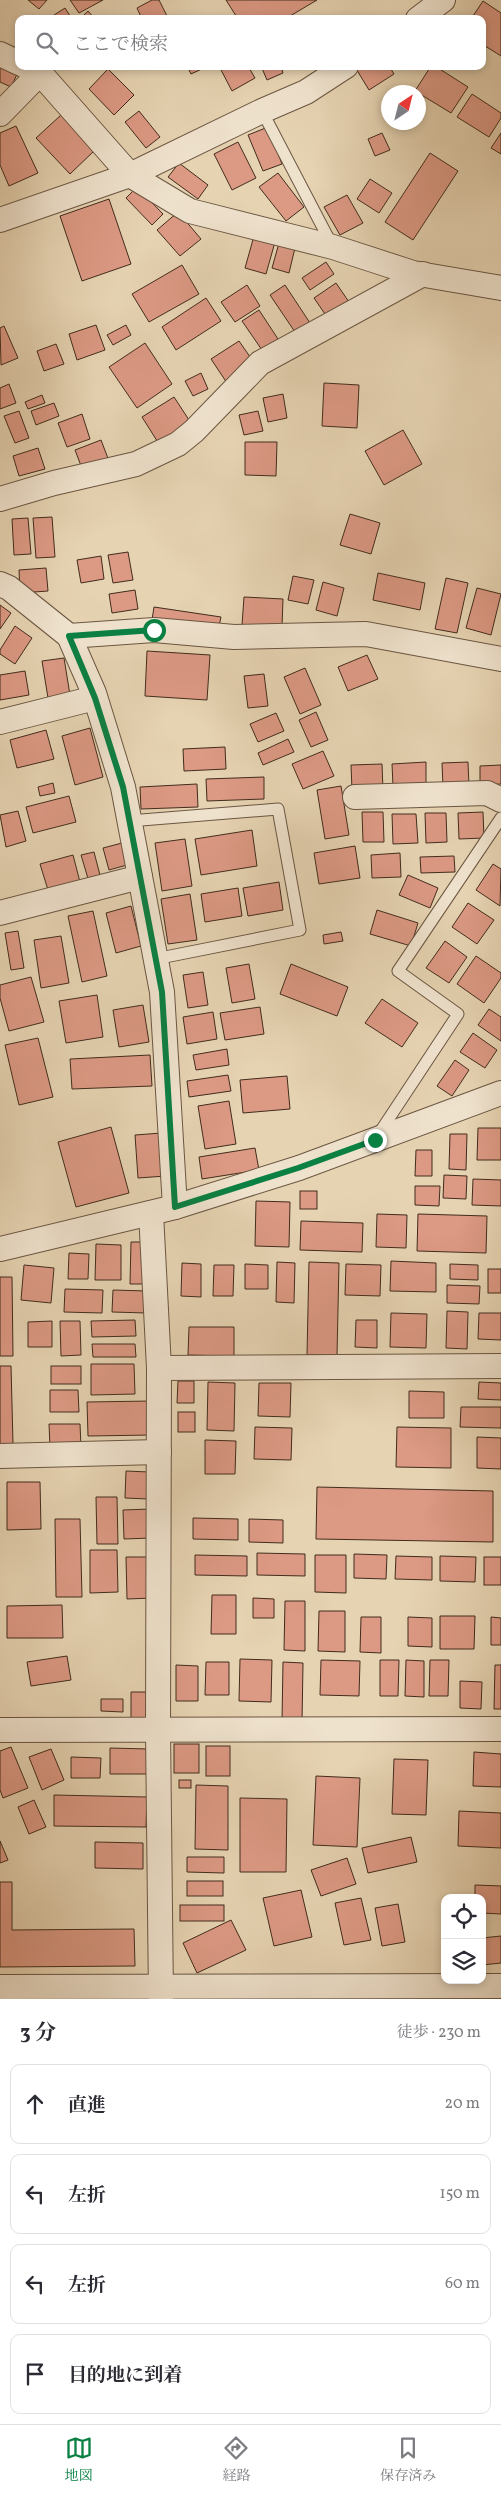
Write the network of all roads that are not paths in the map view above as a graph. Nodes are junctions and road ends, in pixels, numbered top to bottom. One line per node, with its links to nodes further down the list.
1 (443, 0): 2 (street)
2 (423, 15)
3 (0, 54): 4 (street)
4 (15, 61)
5 (33, 70): 8 (street); 9 (street)
6 (340, 70): 7 (street)
7 (262, 111): 9 (street); 11 (lane)
8 (0, 114)
9 (130, 175): 10 (street); 11 (street)
10 (0, 220)
11 (333, 247): 12 (street)
12 (423, 274): 13 (street); 14 (street)
13 (501, 288)
14 (0, 499)
15 (0, 584): 16 (street)
16 (69, 636): 17 (street); 18 (street)
17 (501, 659)
18 (95, 698): 19 (street); 23 (street)
19 (0, 722)
20 (355, 797): 21 (street)
21 (501, 800)
22 (501, 818): 28 (lane)
23 (130, 820): 24 (street); 26 (lane)
24 (140, 877): 25 (street); 26 (street)
25 (0, 914)
26 (155, 959): 29 (street)
27 (501, 1093): 28 (street)
28 (375, 1140): 29 (street)
29 (175, 1207): 30 (street)
30 (152, 1213): 31 (street); 33 (street)
31 (0, 1249)
32 (501, 1366): 33 (street)
33 (159, 1368): 34 (street)
34 (158, 1452): 35 (street); 38 (street)
35 (0, 1456)
36 (501, 1729): 38 (street)
37 (0, 1730): 38 (street)
38 (158, 1730): 41 (street)
39 (501, 1986): 41 (street)
40 (0, 1987): 41 (street)
41 (161, 1993)

